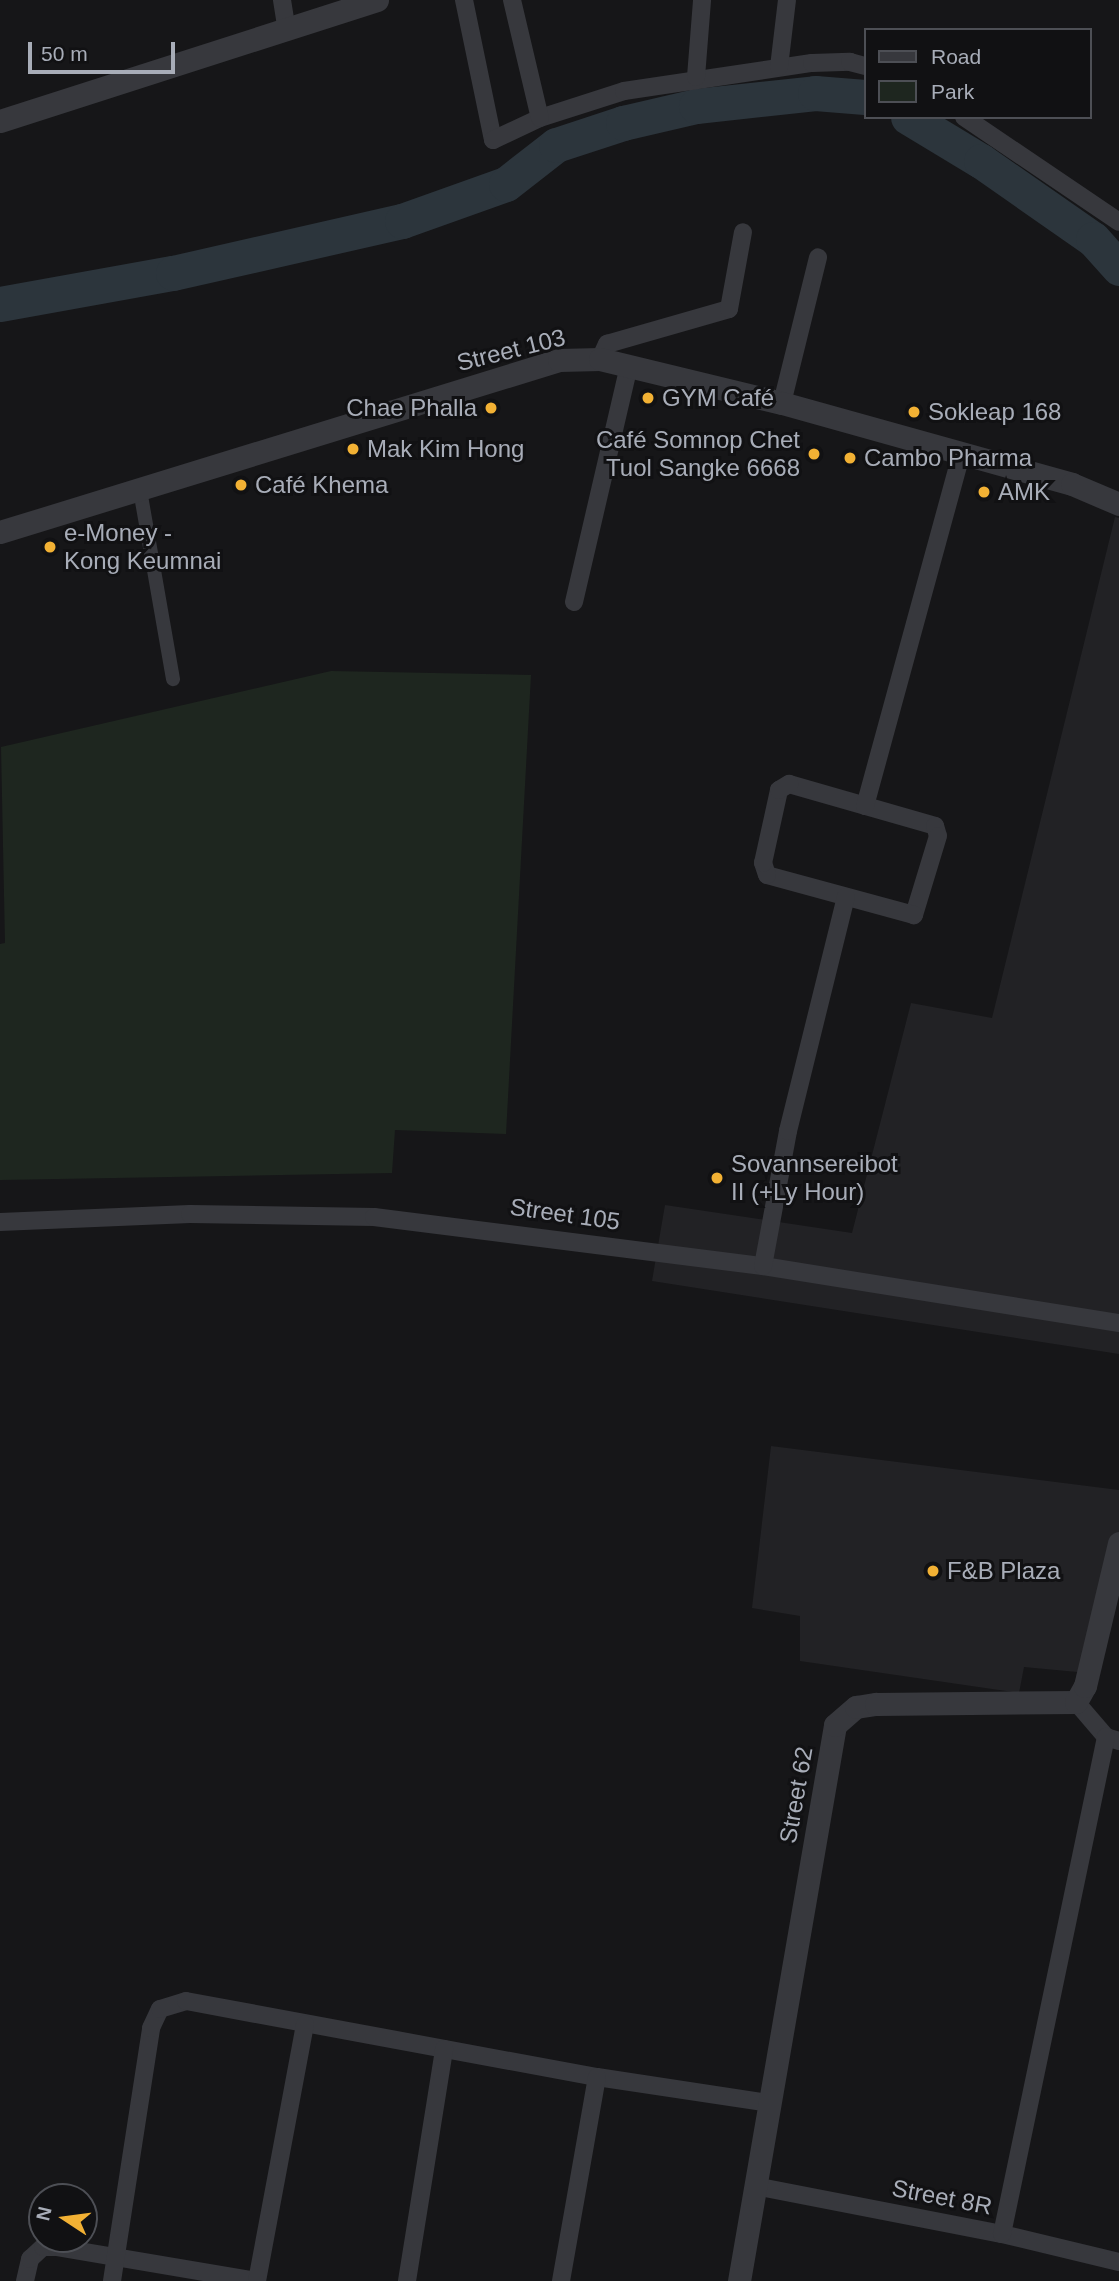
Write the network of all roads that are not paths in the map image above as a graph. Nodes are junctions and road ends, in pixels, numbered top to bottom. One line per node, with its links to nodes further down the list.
1 (282, 0): 7 (street)
2 (377, 0): 7 (street)
3 (464, 0): 11 (street)
4 (512, 0): 11 (street)
5 (702, 0): 10 (street)
6 (787, 0): 9 (street)
7 (287, 31): 13 (street)
8 (864, 66): 9 (street)
9 (779, 67): 10 (street)
10 (696, 77): 11 (street)
11 (540, 118)
12 (967, 119): 14 (street)
13 (0, 121)
14 (1119, 222)
15 (743, 232): 17 (street)
16 (818, 257): 19 (street)
17 (600, 359): 18 (street, Street 103); 21 (street, Street 103)
18 (629, 365): 19 (street, Street 103); 24 (street)
19 (782, 403): 20 (street, Street 103)
20 (961, 454): 22 (street, Street 103); 26 (street)
21 (140, 490): 23 (street, Street 103); 25 (street)
22 (1119, 504)
23 (0, 532)
24 (574, 602)
25 (173, 679)
26 (865, 806): 27 (street); 27 (street)
27 (846, 897): 29 (street)
28 (0, 1223): 29 (street, Street 105)
29 (763, 1266): 30 (street, Street 105)
30 (1119, 1323)
31 (1119, 1544): 32 (street)
32 (1076, 1702): 33 (street); 37 (street, Street 62)
33 (1112, 1739): 39 (street)
34 (304, 2024): 35 (street); 40 (street); 44 (street)
35 (444, 2049): 36 (street); 45 (street)
36 (597, 2077): 37 (street); 46 (street)
37 (769, 2102): 38 (street, Street 62)
38 (755, 2186): 39 (street, Street 8R); 47 (street, Street 62)
39 (1002, 2234): 41 (street, Street 8R)
40 (116, 2256): 42 (street); 43 (street); 44 (street)
41 (1119, 2262)
42 (25, 2281)
43 (112, 2281)
44 (257, 2281)
45 (407, 2281)
46 (561, 2281)
47 (738, 2281)

